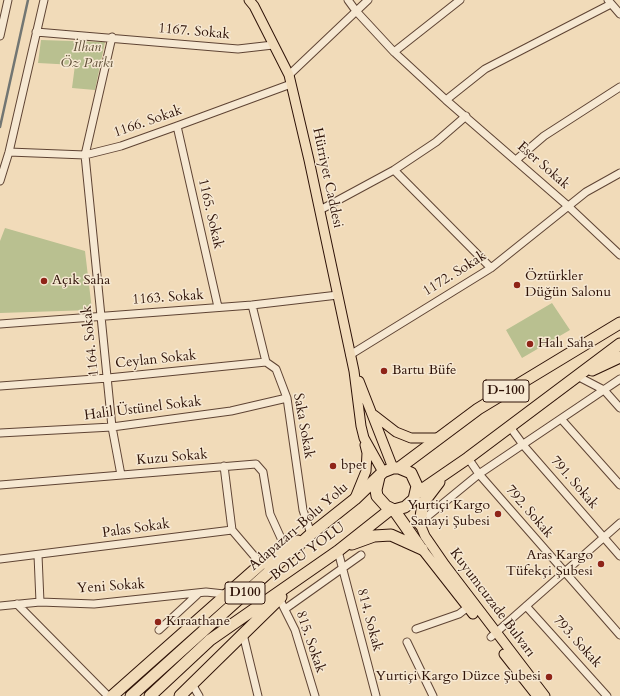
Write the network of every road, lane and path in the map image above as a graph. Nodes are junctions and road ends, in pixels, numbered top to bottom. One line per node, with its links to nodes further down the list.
1 (8, 0): 11 (street)
2 (44, 0): 10 (street)
3 (249, 0): 13 (main road, Hürriyet Caddesi)
4 (348, 0): 8 (street, Eser Sokak)
5 (368, 0): 8 (street)
6 (460, 0): 14 (street)
7 (609, 2): 9 (street); 17 (street)
8 (356, 11): 14 (street, Eser Sokak); 15 (street)
9 (620, 14)
10 (36, 32): 12 (street, 1167. Sokak); 20 (street)
11 (0, 36)
12 (112, 37): 13 (street, 1167. Sokak); 21 (street)
13 (273, 45): 15 (main road, Hürriyet Caddesi)
14 (394, 52): 17 (street, Eser Sokak)
15 (290, 80): 19 (street, 1166. Sokak); 27 (main road, Hürriyet Caddesi)
16 (620, 87): 22 (street)
17 (446, 100): 18 (street, Eser Sokak)
18 (466, 116): 22 (street, Eser Sokak); 23 (street)
19 (177, 126): 21 (street, 1166. Sokak); 32 (street, 1165. Sokak)
20 (9, 152): 21 (street, 1166. Sokak); 25 (street)
21 (85, 155): 33 (street, 1164. Sokak)
22 (516, 160): 26 (street, Eser Sokak)
23 (394, 170): 27 (street); 29 (street)
24 (620, 173): 26 (street, 1172. Sokak)
25 (0, 180)
26 (568, 206): 28 (street, Eser Sokak); 29 (street, 1172. Sokak)
27 (320, 210): 30 (main road, Hürriyet Caddesi)
28 (620, 255)
29 (491, 268): 38 (street, 1172. Sokak)
30 (338, 295): 31 (street, 1163. Sokak); 38 (main road, Hürriyet Caddesi)
31 (252, 304): 32 (street, 1163. Sokak); 40 (street, Saka Sokak)
32 (218, 307): 33 (street, 1163. Sokak)
33 (101, 316): 36 (street, 1163. Sokak); 44 (street, 1164. Sokak)
34 (620, 316): 42 (highway)
35 (620, 323): 42 (highway, Adapazarı-Bolu Yolu / D-100)
36 (0, 324)
37 (620, 344): 43 (highway)
38 (350, 355): 41 (main road, Hürriyet Caddesi)
39 (620, 357): 43 (highway)
40 (266, 362): 44 (street, Ceylan Sokak); 48 (street, Saka Sokak)
41 (354, 371): 50 (main road, Hürriyet Caddesi); 52 (main road, Hürriyet Caddesi)
42 (536, 372): 56 (highway, Adapazarı-Bolu Yolu / D-100)
43 (577, 376): 47 (street); 54 (highway)
44 (108, 378): 46 (street, Ceylan Sokak); 53 (street, 1164. Sokak)
45 (620, 379): 47 (street)
46 (0, 386)
47 (604, 390): 49 (street); 51 (street)
48 (286, 398): 53 (street, Halil Üstünel Sokak); 74 (street, Saka Sokak)
49 (620, 408)
50 (372, 413): 56 (main road); 60 (main road, Hürriyet Caddesi)
51 (562, 420): 57 (street); 65 (street)
52 (361, 426): 60 (main road, Hürriyet Caddesi); 67 (main road)
53 (112, 427): 55 (street, Halil Üstünel Sokak); 63 (street, 1164. Sokak)
54 (510, 427): 57 (street, 791. Sokak); 58 (highway)
55 (0, 433)
56 (439, 438): 60 (highway, Adapazarı-Bolu Yolu / D-100)
57 (524, 446): 62 (street); 75 (street, 791. Sokak)
58 (468, 458): 61 (highway); 62 (street, 792. Sokak)
59 (224, 466): 63 (street, Kuzu Sokak); 73 (street); 76 (street, Kuzu Sokak)
60 (388, 471): 66 (highway); 67 (highway, Adapazarı-Bolu Yolu / D100); 69 (highway)
61 (445, 474): 66 (highway); 72 (highway)
62 (479, 474): 70 (street); 85 (street, 792. Sokak)
63 (121, 475): 64 (street, Kuzu Sokak)
64 (0, 484)
65 (620, 485)
66 (417, 493): 68 (highway)
67 (355, 499): 74 (highway, Adapazarı-Bolu Yolu / D100)
68 (410, 504): 69 (highway, D100); 72 (highway)
69 (393, 509): 77 (highway, BOLU YOLU / D100); 78 (highway)
70 (429, 515)
71 (620, 523): 75 (street)
72 (420, 524): 92 (main road, Kuyumcuzade Bulvarı)
73 (232, 530): 79 (street, Palas Sokak); 83 (street)
74 (311, 534): 76 (highway); 105 (highway, Adapazarı-Bolu Yolu / D100)
75 (604, 537): 81 (street, 791. Sokak); 85 (street)
76 (285, 547): 83 (highway)
77 (340, 549): 78 (highway); 84 (street, 814. Sokak); 86 (highway, BOLU YOLU / D100)
78 (422, 549): 92 (main road, Kuyumcuzade Bulvarı)
79 (38, 555): 82 (street, Palas Sokak); 90 (street)
80 (361, 555): 84 (street)
81 (620, 556)
82 (0, 559)
83 (261, 564): 88 (highway)
84 (342, 568): 95 (street); 111 (street, 814. Sokak)
85 (564, 572): 94 (street); 100 (street, 792. Sokak)
86 (304, 574): 89 (highway); 106 (highway, BOLU YOLU / D100)
87 (199, 593): 88 (street, Yeni Sokak); 90 (street, Yeni Sokak); 97 (street)
88 (224, 594): 104 (highway)
89 (279, 598): 95 (street, 815. Sokak); 98 (highway)
90 (40, 602): 91 (street, Yeni Sokak)
91 (17, 604): 93 (street, Yeni Sokak); 103 (street)
92 (471, 605): 96 (street); 99 (main road, Kuyumcuzade Bulvarı)
93 (0, 606)
94 (526, 606): 99 (street); 115 (street, 793. Sokak)
95 (285, 609): 110 (street, 815. Sokak)
96 (416, 629)
97 (159, 630)
98 (243, 634): 102 (highway); 109 (street)
99 (494, 635): 113 (main road, Kuyumcuzade Bulvarı); 114 (main road, Kuyumcuzade Bulvarı)
100 (620, 635)
101 (407, 642): 112 (street)
102 (192, 684): 107 (highway); 108 (street)
103 (108, 696)
104 (112, 696)
105 (131, 696)
106 (150, 696)
107 (180, 696)
108 (198, 696)
109 (258, 696)
110 (315, 696)
111 (376, 696)
112 (433, 696)
113 (537, 696)
114 (545, 696)
115 (607, 696)

